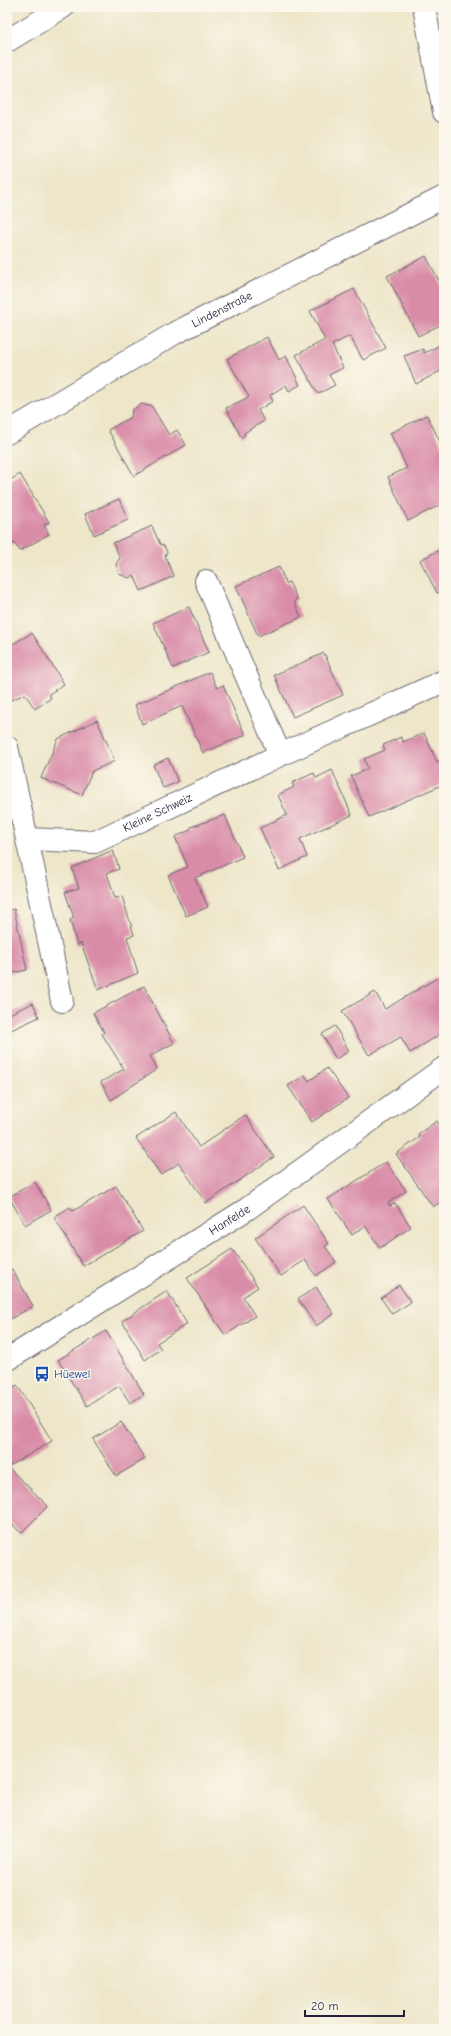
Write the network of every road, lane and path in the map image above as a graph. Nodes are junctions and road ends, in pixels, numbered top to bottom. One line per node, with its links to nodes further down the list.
1 (63, 7): 3 (street)
2 (424, 7): 4 (street)
3 (7, 41)
4 (444, 112)
5 (444, 197): 6 (street, Lindenstraße)
6 (7, 433)
7 (206, 581): 10 (street)
8 (444, 681): 10 (street, Kleine Schweiz)
9 (7, 747): 11 (street)
10 (280, 755): 11 (street, Kleine Schweiz)
11 (27, 839): 12 (street)
12 (62, 1002)
13 (444, 1068): 14 (street, Hanfelde)
14 (7, 1360)

